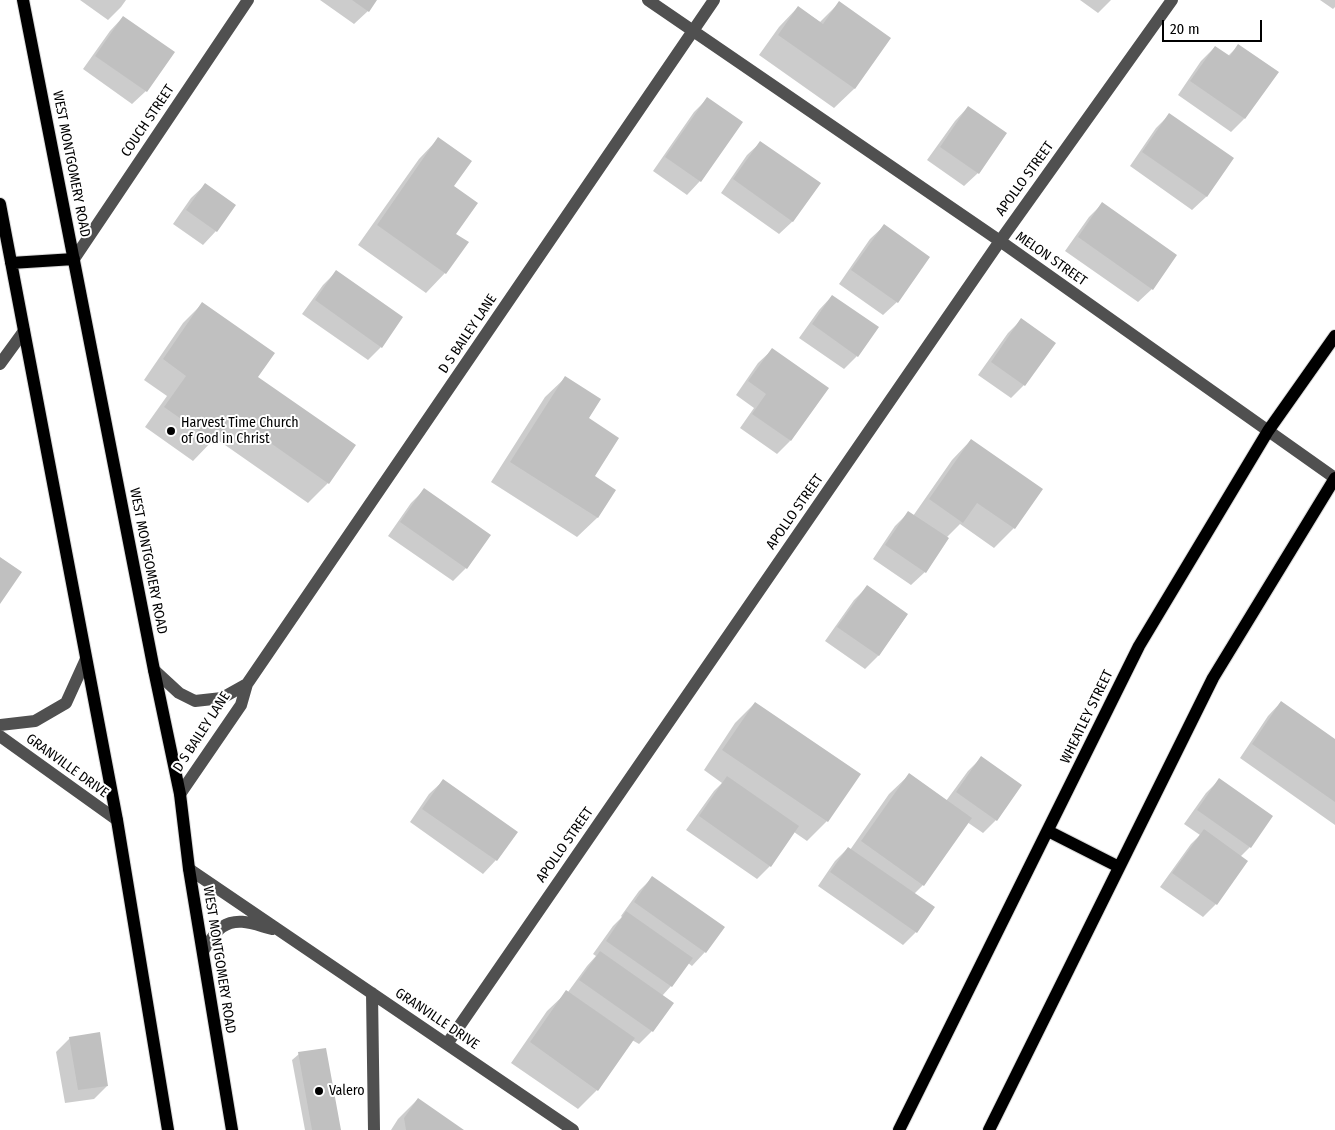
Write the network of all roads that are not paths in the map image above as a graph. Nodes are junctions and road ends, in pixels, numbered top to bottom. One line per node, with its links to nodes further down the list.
1 (23, 0): 9 (main road, WEST MONTGOMERY ROAD)
2 (248, 0): 9 (street, COUCH STREET)
3 (648, 0): 6 (street, MELON STREET)
4 (714, 0): 6 (street, D S BAILEY LANE)
5 (1172, 0): 8 (street, APOLLO STREET)
6 (693, 31): 8 (street, MELON STREET); 18 (street, D S BAILEY LANE)
7 (0, 204): 10 (main road)
8 (1000, 240): 14 (street, MELON STREET); 29 (street, APOLLO STREET)
9 (74, 259): 10 (main road); 17 (main road, WEST MONTGOMERY ROAD)
10 (11, 263): 11 (main road)
11 (24, 331): 13 (street); 16 (main road)
12 (1335, 336): 14 (main road, WHEATLEY STREET)
13 (0, 364)
14 (1268, 430): 15 (street, MELON STREET); 23 (main road, WHEATLEY STREET)
15 (1335, 478): 24 (main road)
16 (86, 659): 19 (street, GRANVILLE DRIVE); 22 (main road)
17 (154, 670): 18 (street, D S BAILEY LANE); 21 (main road, WEST MONTGOMERY ROAD)
18 (247, 684): 21 (street, D S BAILEY LANE)
19 (0, 725)
20 (0, 736): 22 (street, GRANVILLE DRIVE)
21 (180, 794): 25 (main road, WEST MONTGOMERY ROAD)
22 (117, 820): 30 (main road)
23 (1048, 831): 24 (main road); 34 (main road, WHEATLEY STREET)
24 (1119, 867): 35 (main road)
25 (189, 869): 26 (street, GRANVILLE DRIVE); 27 (main road, WEST MONTGOMERY ROAD)
26 (284, 933): 27 (street, GRANVILLE DRIVE); 28 (street, GRANVILLE DRIVE)
27 (203, 951): 31 (main road, WEST MONTGOMERY ROAD)
28 (372, 993): 29 (street, GRANVILLE DRIVE); 32 (street)
29 (447, 1044): 33 (street, GRANVILLE DRIVE)
30 (168, 1130)
31 (232, 1130)
32 (374, 1130)
33 (573, 1130)
34 (899, 1130)
35 (989, 1130)

